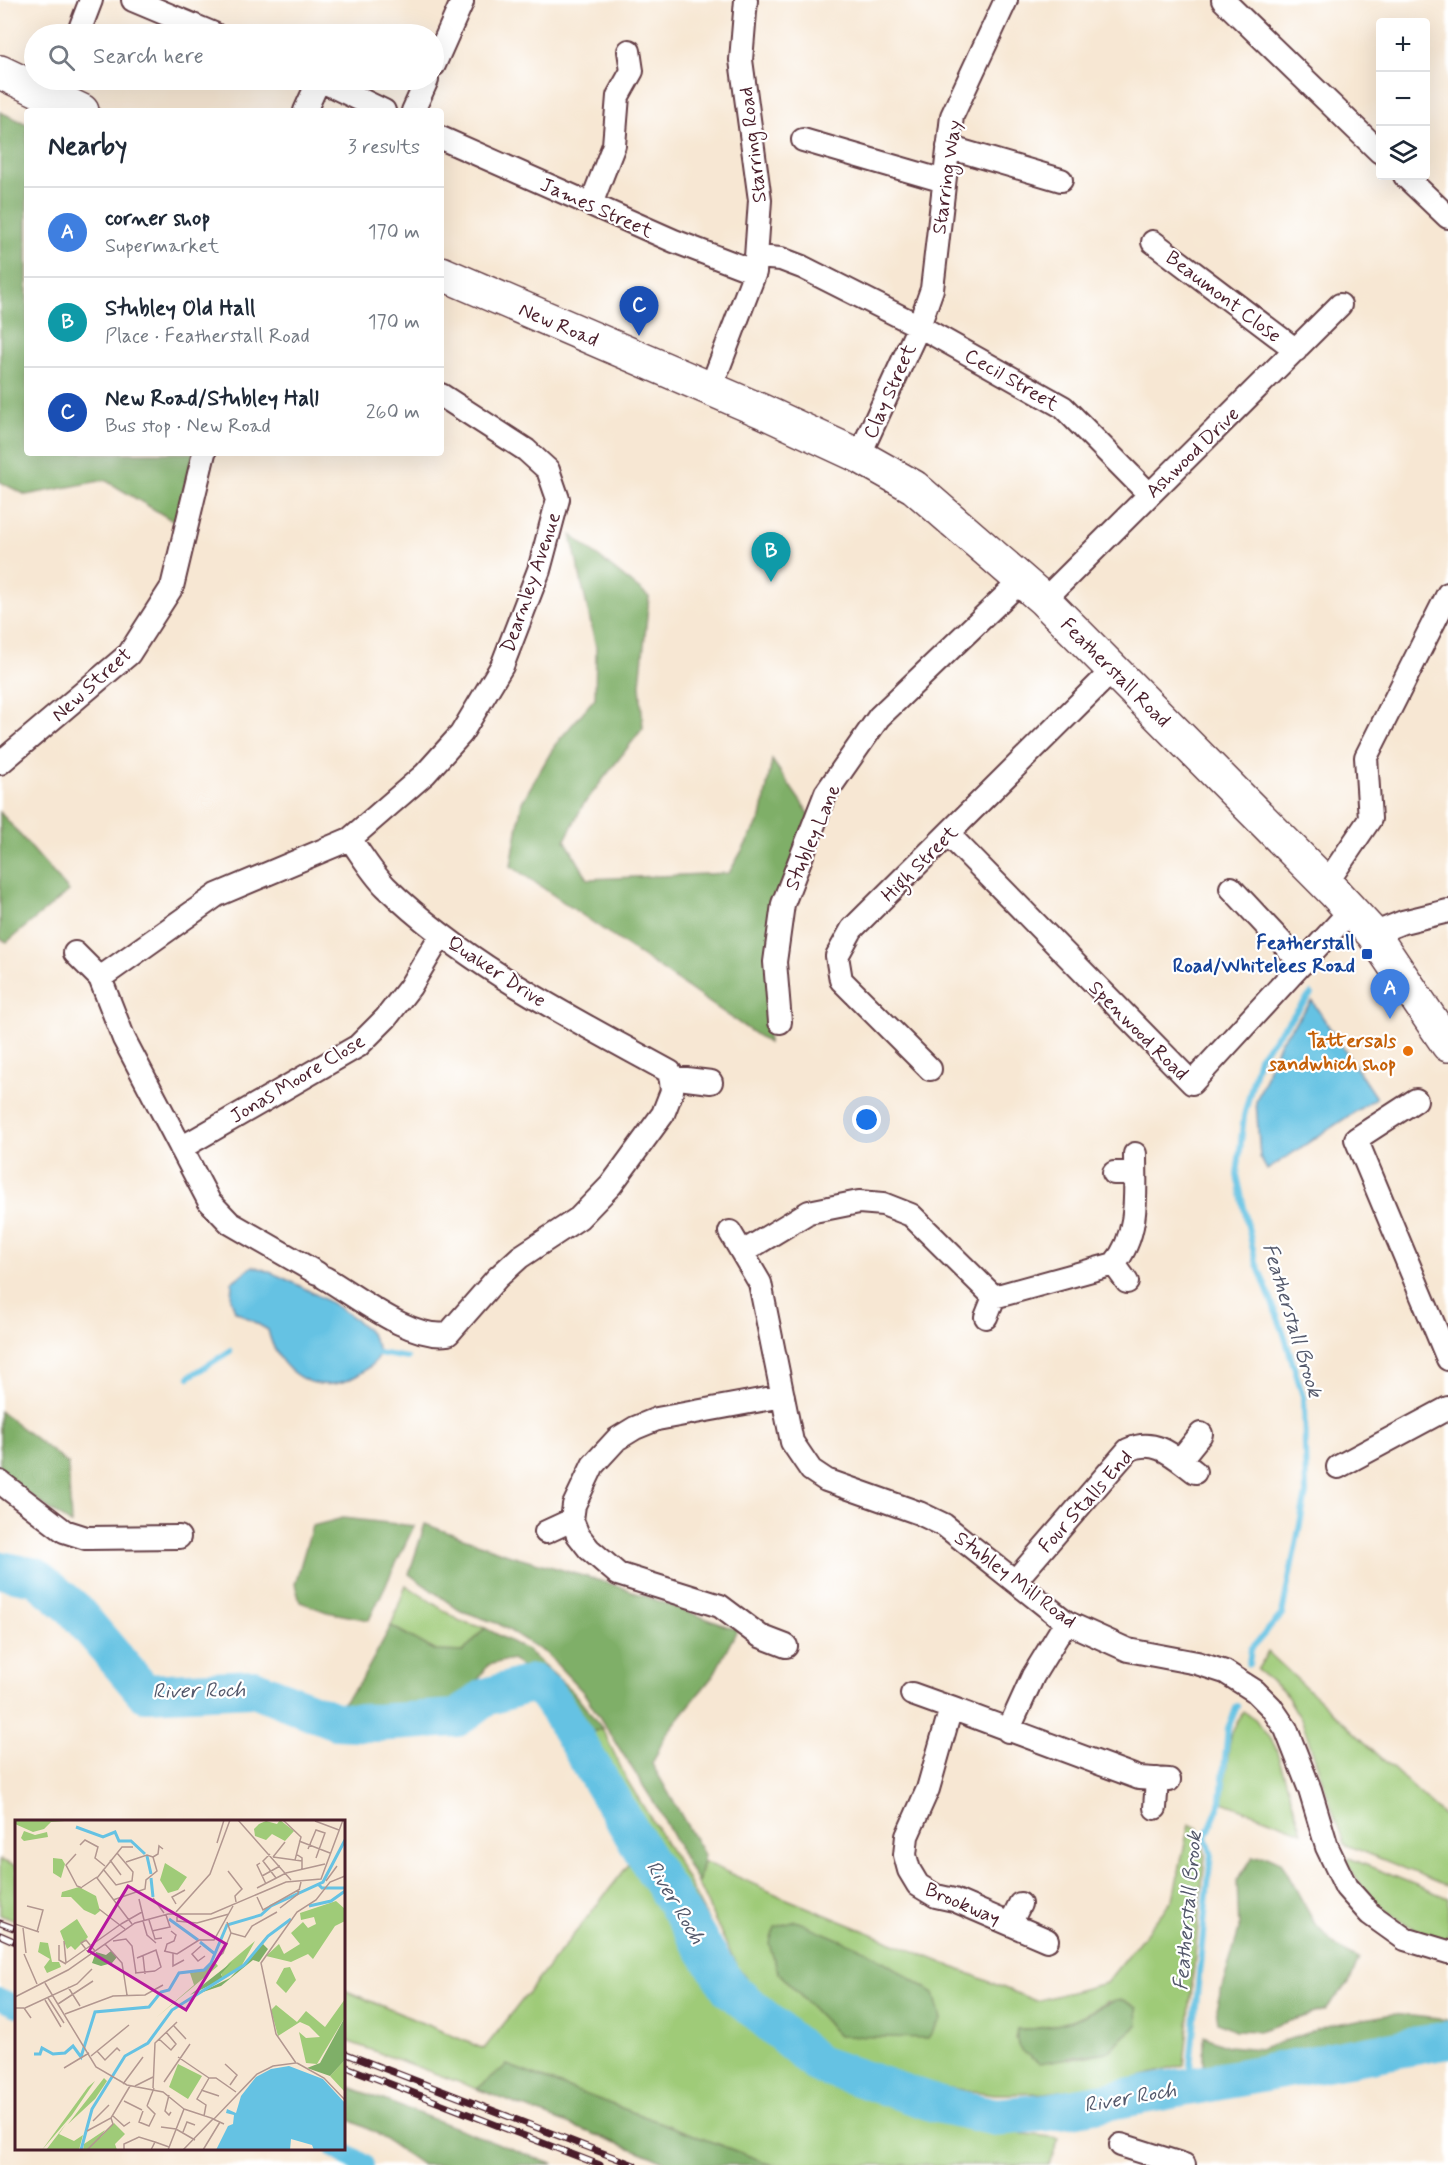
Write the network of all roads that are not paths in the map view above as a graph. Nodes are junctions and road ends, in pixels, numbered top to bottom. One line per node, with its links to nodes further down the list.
1 (91, 0): 7 (street)
2 (132, 0): 8 (street)
3 (746, 0): 31 (street, Starring Road)
4 (1006, 0): 23 (street, Starring Way)
5 (1223, 0): 24 (street)
6 (462, 2): 9 (street)
7 (82, 24)
8 (190, 24)
9 (444, 42)
10 (629, 51): 28 (street)
11 (0, 72): 12 (highway)
12 (24, 81)
13 (50, 90): 17 (highway)
14 (315, 90): 18 (street)
15 (341, 90): 19 (street)
16 (422, 90): 20 (street)
17 (66, 96)
18 (306, 108)
19 (378, 108)
20 (413, 108)
21 (444, 139): 28 (street, James Street)
22 (803, 140): 27 (street)
23 (948, 147): 25 (street); 27 (street, Starring Way)
24 (1376, 148)
25 (1061, 180)
26 (1409, 180): 29 (street)
27 (945, 181): 34 (street, Starring Way)
28 (591, 204): 31 (street, James Street)
29 (1448, 217)
30 (1153, 243): 35 (street, Beaumont Close)
31 (756, 264): 34 (street, James Street); 36 (street, Starring Road)
32 (444, 274): 36 (highway, New Road)
33 (1340, 305): 35 (street, Ashwood Drive)
34 (919, 326): 39 (street, Clay Street); 40 (street, Cecil Street)
35 (1296, 350): 40 (street, Ashwood Drive)
36 (710, 390): 39 (highway, Featherstall Road)
37 (444, 397): 46 (street, Dearnley Avenue)
38 (203, 456): 44 (street, New Street)
39 (859, 456): 41 (highway, Featherstall Road)
40 (1148, 493): 41 (street, Ashwood Drive)
41 (1033, 590): 43 (highway, Featherstall Road); 56 (street, Stubley Lane)
42 (1448, 594): 47 (street)
43 (1114, 669): 45 (street, High Street); 47 (highway, Featherstall Road)
44 (0, 763)
45 (948, 834): 54 (street, Spenwood Road); 58 (street, High Street)
46 (350, 839): 52 (street, Quaker Drive); 55 (street, Dearnley Avenue)
47 (1326, 884): 49 (highway, Featherstall Road)
48 (1231, 888): 54 (street)
49 (1351, 910): 51 (highway, Featherstall Road); 54 (street, Spenwood Road)
50 (1448, 911): 51 (street)
51 (1373, 934): 57 (highway, Featherstall Road)
52 (441, 935): 59 (street, Quaker Drive); 62 (street, Jonas Moore Close)
53 (75, 953): 55 (street)
54 (1302, 964)
55 (100, 978): 62 (street)
56 (780, 1022)
57 (1446, 1038)
58 (930, 1069)
59 (670, 1075): 60 (street); 62 (street)
60 (711, 1082)
61 (1416, 1100): 66 (street)
62 (182, 1148)
63 (1128, 1166): 65 (street)
64 (730, 1232): 65 (street, Stubley Mill Road)
65 (743, 1252): 67 (street, Stubley Mill Road)
66 (1448, 1359)
67 (783, 1396): 72 (street); 75 (street, Stubley Mill Road)
68 (1448, 1408): 70 (street)
69 (1201, 1434): 75 (street, Four Stalls End)
70 (1338, 1467)
71 (0, 1482): 74 (street)
72 (572, 1520): 73 (street); 77 (street)
73 (546, 1532)
74 (179, 1537)
75 (1015, 1581): 76 (street, Stubley Mill Road)
76 (1066, 1622): 80 (street); 83 (street, Stubley Mill Road)
77 (786, 1646)
78 (912, 1694): 79 (street)
79 (951, 1708): 80 (street); 82 (street, Brookway)
80 (1008, 1731): 81 (street)
81 (1155, 1808)
82 (1047, 1940)
83 (1448, 1952)
84 (1121, 2145): 85 (street)
85 (1184, 2165)

